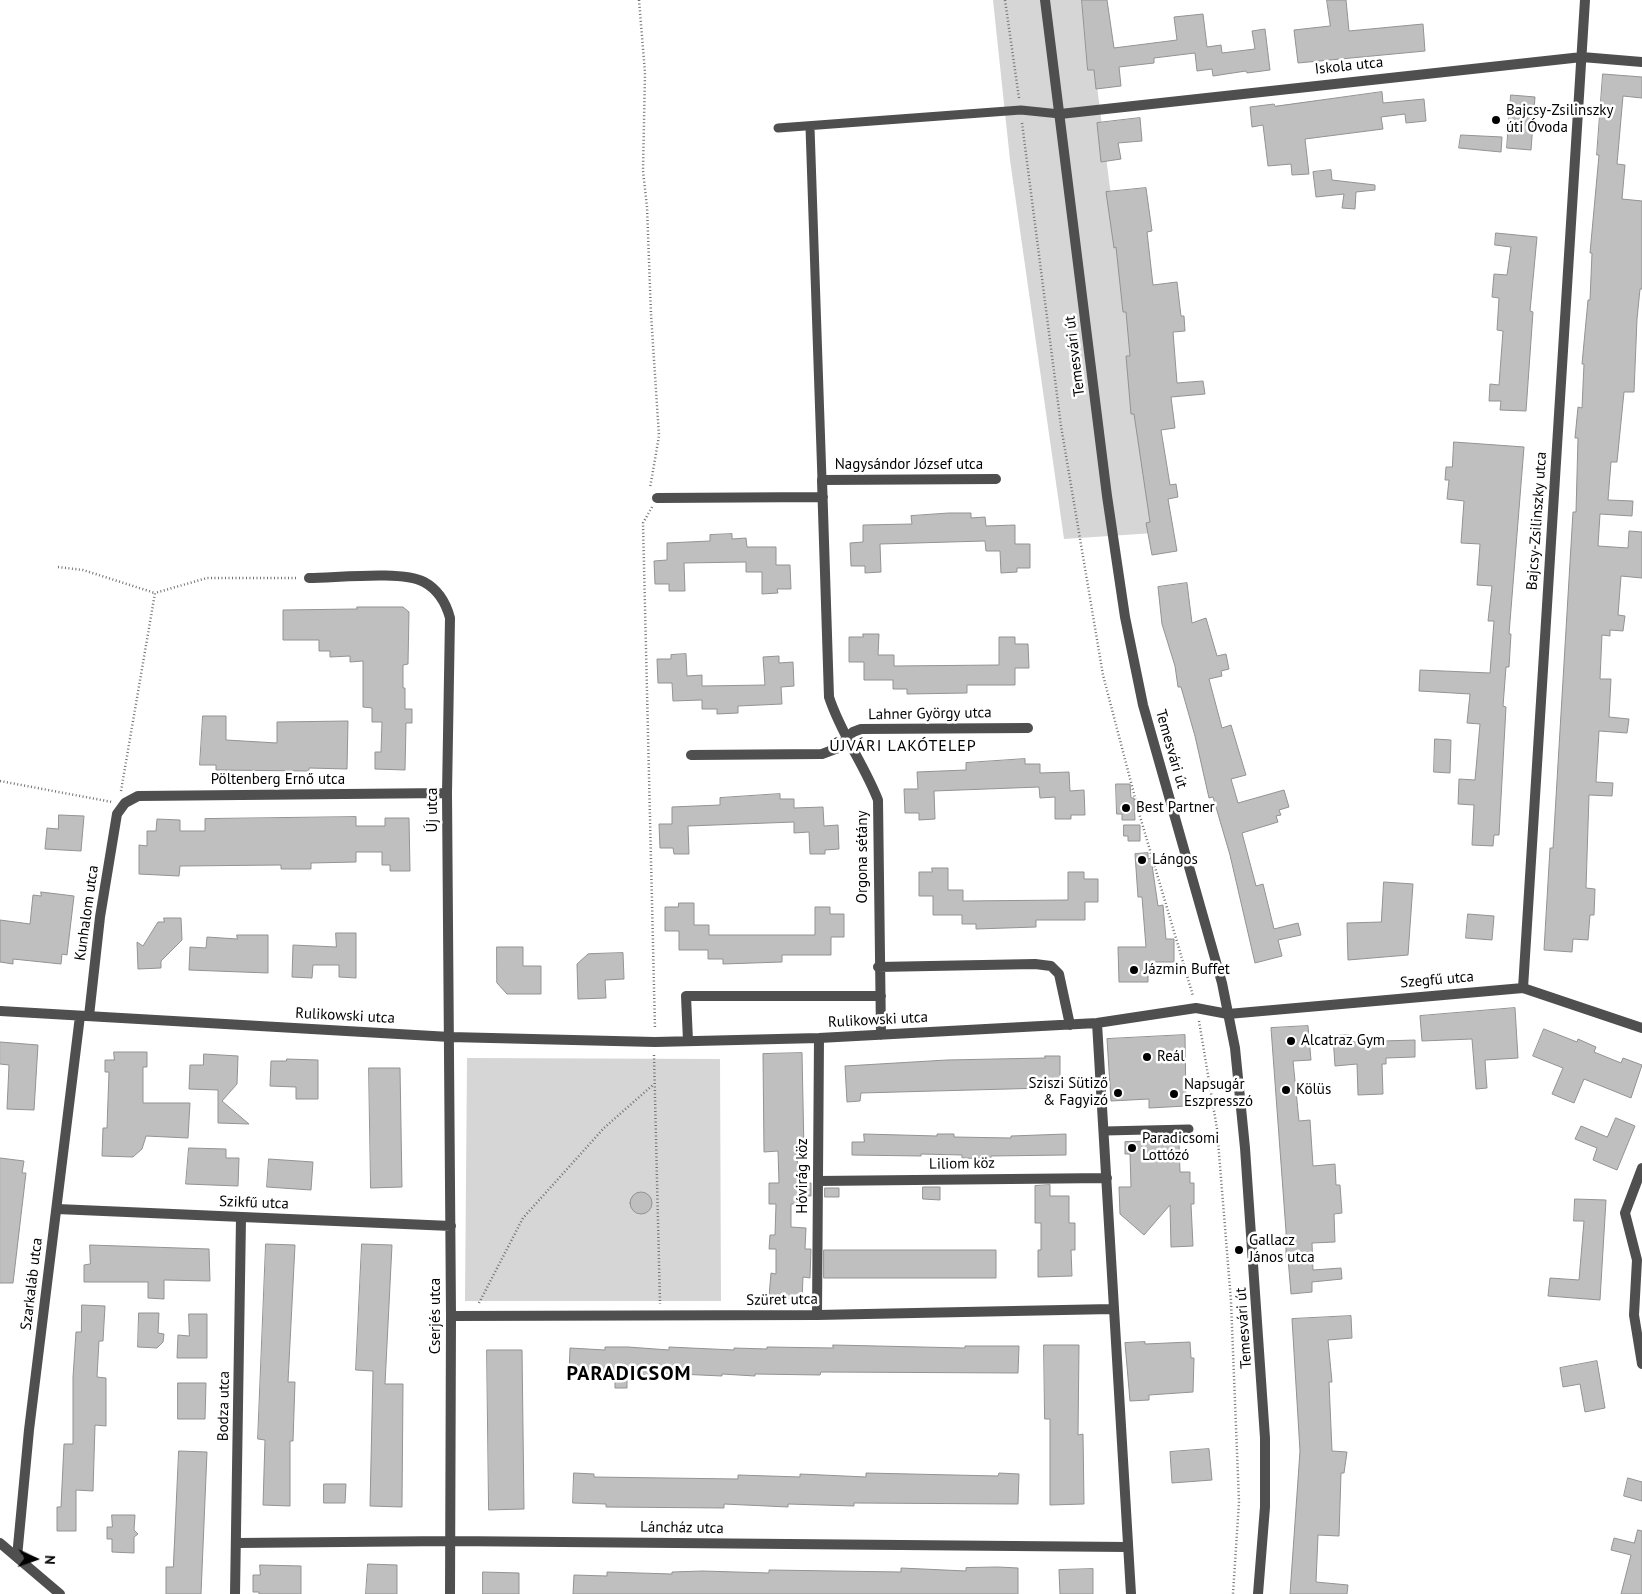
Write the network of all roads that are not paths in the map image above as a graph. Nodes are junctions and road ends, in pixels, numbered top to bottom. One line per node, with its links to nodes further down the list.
1 (1045, 0): 5 (street, Temesvári út)
2 (1586, 0): 3 (street, Bajcsy-Zsilinszky utca)
3 (1582, 56): 4 (street, Iskola utca); 5 (street, Iskola utca); 19 (street, Bajcsy-Zsilinszky utca)
4 (1642, 62)
5 (1060, 114): 6 (lane); 22 (street, Temesvári út)
6 (810, 127): 7 (lane); 9 (lane)
7 (778, 128)
8 (996, 479): 9 (street, Nagysándor József utca)
9 (822, 480): 10 (street, Orgona sétány)
10 (822, 497): 11 (street); 14 (street, Orgona sétány)
11 (657, 498)
12 (309, 578): 16 (street, Új utca)
13 (1028, 728): 14 (street, Lahner György utca)
14 (847, 739): 15 (street, Lahner György utca); 18 (street, Orgona sétány)
15 (691, 755)
16 (448, 793): 17 (street, Pöltenberg Ernő utca); 28 (street, Új utca)
17 (116, 814): 23 (street, Kunhalom utca)
18 (878, 967): 20 (street, Orgona sétány); 25 (street)
19 (1523, 988): 22 (street, Szegfű utca); 26 (street, Szegfű utca)
20 (881, 996): 27 (street, Orgona sétány); 30 (street, Rulikowski utca)
21 (0, 1011): 23 (street, Rulikowski utca)
22 (1228, 1014): 24 (street, Rulikowski utca); 52 (street, Temesvári út)
23 (85, 1016): 28 (street, Rulikowski utca); 36 (street, Szarkaláb utca)
24 (1097, 1023): 25 (street, Rulikowski utca); 32 (street)
25 (1070, 1025): 27 (street, Rulikowski utca)
26 (1642, 1028)
27 (881, 1035): 29 (street, Rulikowski utca)
28 (450, 1037): 30 (street, Rulikowski utca); 38 (street, Cserjés utca)
29 (819, 1038): 30 (street, Rulikowski utca); 35 (street, Hóvirág köz)
30 (688, 1041)
31 (1189, 1129): 32 (lane)
32 (1105, 1130): 34 (street)
33 (1642, 1168): 42 (street)
34 (1107, 1178): 35 (street, Liliom köz); 39 (street)
35 (818, 1181): 40 (street, Hóvirág köz)
36 (57, 1209): 37 (street, Szikfű utca); 47 (street, Szarkaláb utca)
37 (241, 1218): 38 (street, Szikfű utca); 45 (street, Bodza utca)
38 (450, 1226): 41 (street, Cserjés utca)
39 (1112, 1309): 40 (street, Szüret utca); 46 (street)
40 (817, 1314): 41 (street, Szüret utca)
41 (451, 1316): 43 (street, Cserjés utca)
42 (1642, 1364)
43 (449, 1541): 45 (street, Láncház utca); 46 (street, Láncház utca); 50 (street, Cserjés utca)
44 (0, 1543): 47 (street)
45 (238, 1543): 49 (street, Bodza utca)
46 (1127, 1547): 51 (street)
47 (17, 1557): 48 (street)
48 (60, 1594)
49 (235, 1594)
50 (450, 1594)
51 (1131, 1594)
52 (1258, 1594)

